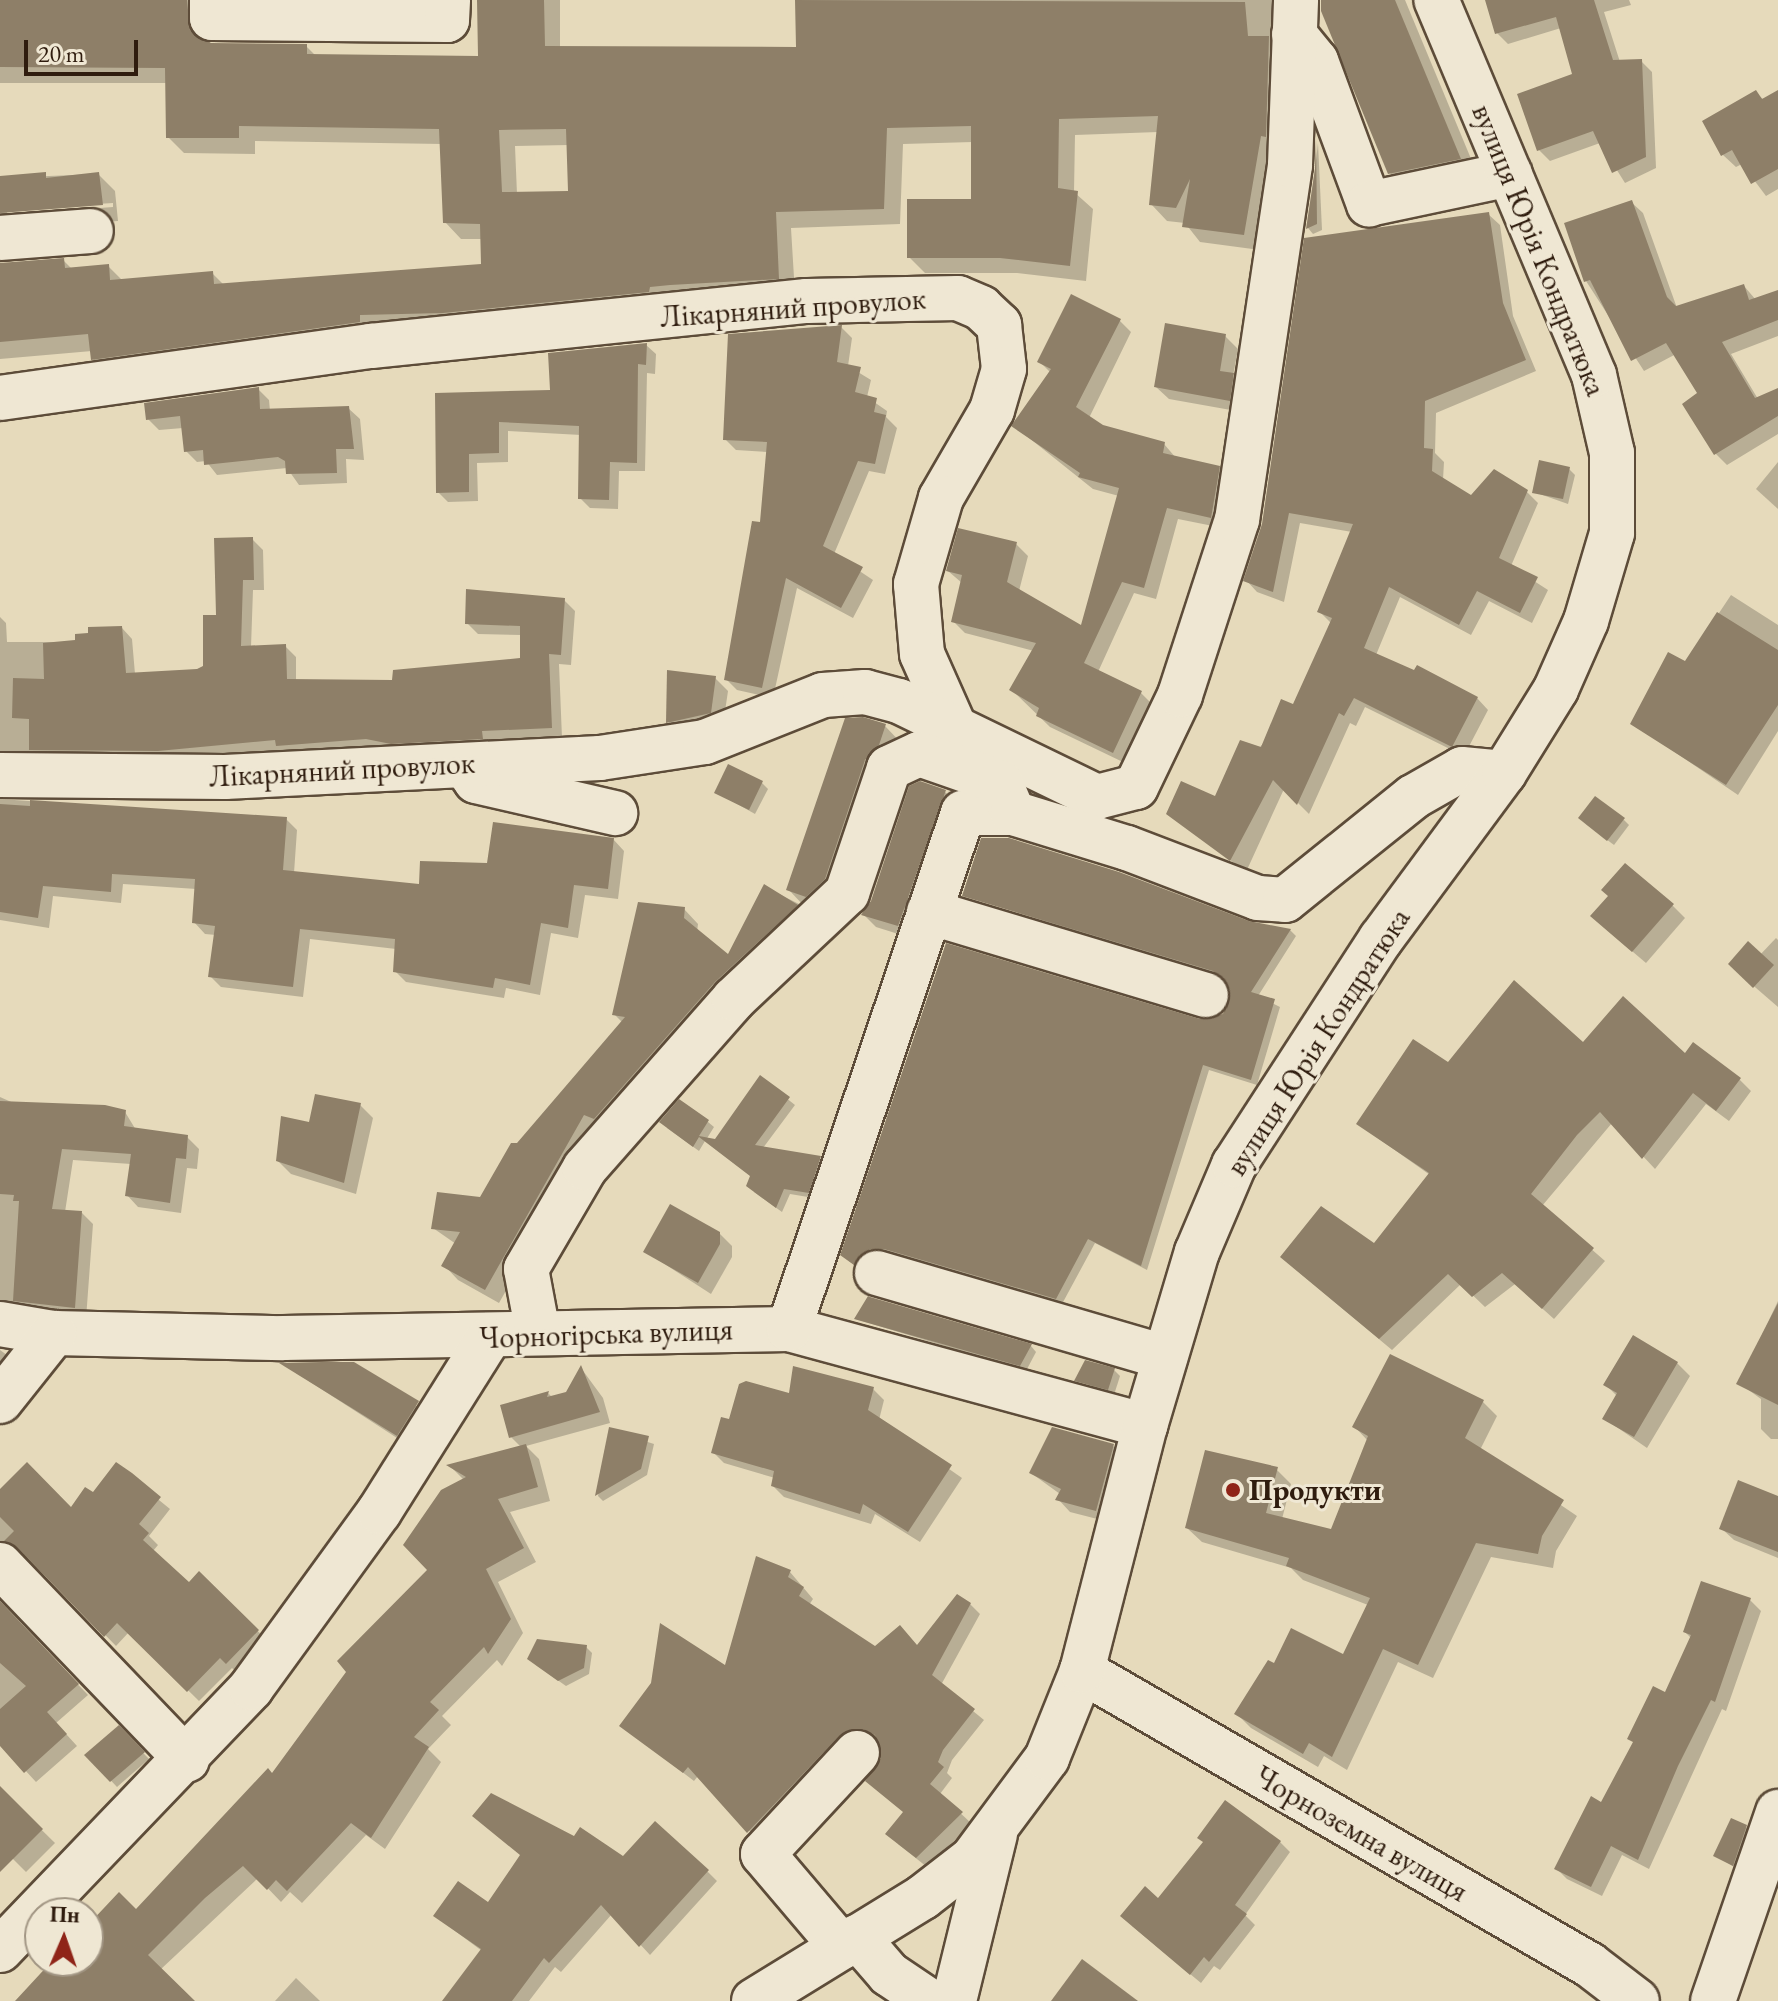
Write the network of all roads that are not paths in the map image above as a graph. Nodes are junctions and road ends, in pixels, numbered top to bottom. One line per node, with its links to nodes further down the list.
1 (212, 0): 2 (street)
2 (448, 0)
3 (1436, 0): 5 (street, вулиця Юрія Кондратюка)
4 (1295, 17): 5 (street); 9 (street)
5 (1510, 174): 11 (street, вулиця Юрія Кондратюка)
6 (91, 231): 7 (street)
7 (0, 238)
8 (0, 398): 9 (street, Лікарняний провулок)
9 (954, 726): 10 (street, Лікарняний провулок)
10 (465, 765): 12 (street, Лікарняний провулок); 13 (street)
11 (1504, 773): 14 (street); 23 (street, вулиця Юрія Кондратюка)
12 (0, 775)
13 (615, 813)
14 (1013, 813): 15 (street); 21 (street)
15 (929, 912): 16 (street); 19 (street)
16 (1206, 995)
17 (877, 1273): 23 (street)
18 (0, 1324): 20 (street, Чорногірська вулиця)
19 (789, 1329): 21 (street, Чорногірська вулиця); 25 (street, Чорногірська вулиця)
20 (54, 1333): 22 (street, Чорногірська вулиця); 24 (street)
21 (538, 1333): 22 (street, Чорногірська вулиця)
22 (488, 1339): 29 (street)
23 (1165, 1357): 25 (street, вулиця Юрія Кондратюка)
24 (0, 1401)
25 (1145, 1426): 27 (street, вулиця Юрія Кондратюка)
26 (0, 1565): 29 (street)
27 (1082, 1671): 31 (street, вулиця Юрія Кондратюка); 37 (street, Чорноземна вулиця)
28 (857, 1753): 32 (street)
29 (187, 1760): 33 (street)
30 (1778, 1812): 38 (street)
31 (995, 1834): 32 (street, вулиця Юрія Кондратюка); 36 (street)
32 (850, 1942): 34 (street, вулиця Юрія Кондратюка); 35 (street)
33 (0, 1950)
34 (754, 2001)
35 (929, 2001)
36 (954, 2001)
37 (1637, 2001)
38 (1713, 2001)

